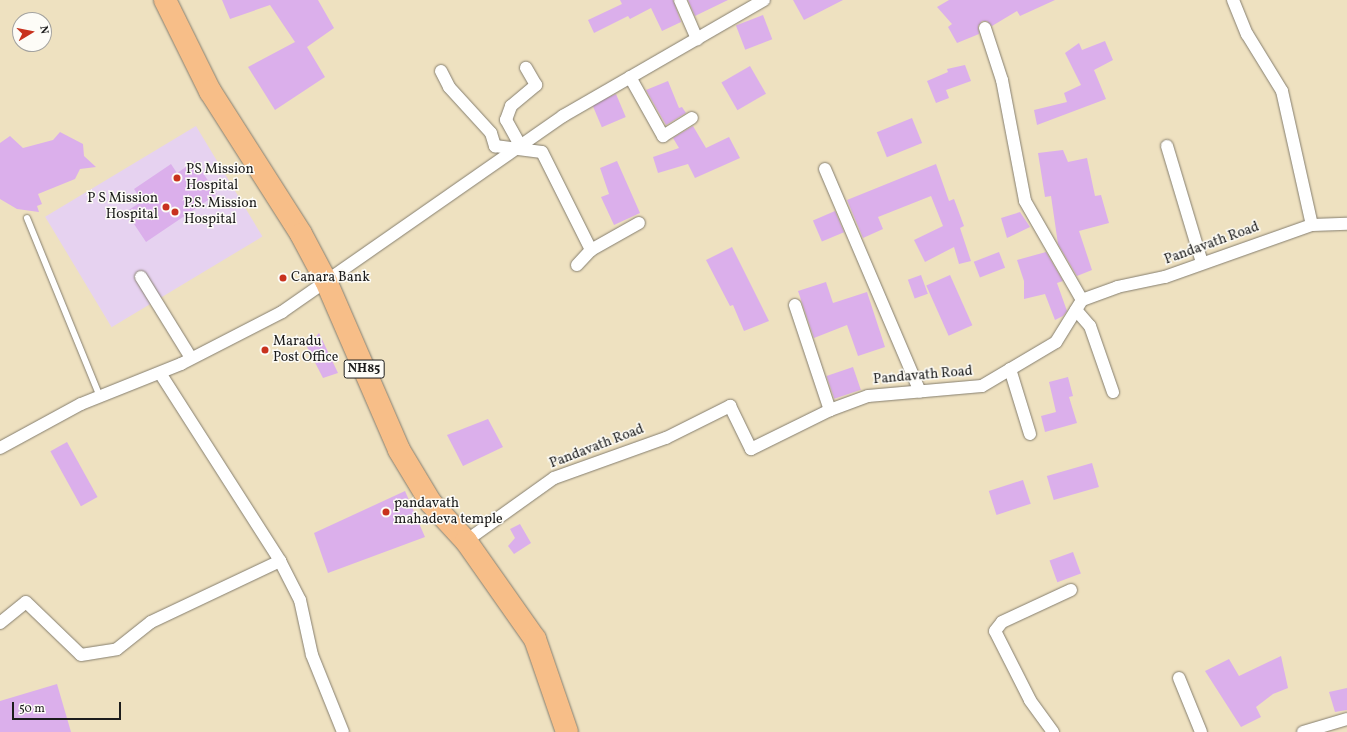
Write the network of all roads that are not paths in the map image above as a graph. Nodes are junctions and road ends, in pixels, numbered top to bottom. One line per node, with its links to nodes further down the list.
1 (165, 0): 22 (highway, NH85)
2 (680, 0): 6 (street)
3 (764, 0): 6 (street)
4 (1233, 0): 16 (street)
5 (985, 28): 24 (street)
6 (697, 39): 9 (street)
7 (526, 68): 12 (street)
8 (441, 70): 12 (street)
9 (630, 77): 10 (street); 12 (street)
10 (692, 118)
11 (1167, 146): 19 (street)
12 (517, 147): 18 (street); 22 (street)
13 (825, 169): 28 (street)
14 (27, 218): 30 (lane)
15 (639, 223): 18 (street)
16 (1312, 224): 17 (street, Pandavath Road); 19 (street, Pandavath Road)
17 (1347, 224)
18 (591, 250): 20 (street)
19 (1202, 263): 24 (street, Pandavath Road)
20 (577, 265)
21 (141, 277): 25 (street)
22 (326, 281): 25 (street); 34 (highway, NH85)
23 (795, 304): 31 (street)
24 (1079, 305): 26 (street, Pandavath Road); 29 (street)
25 (191, 358): 27 (street)
26 (1010, 370): 28 (street, Pandavath Road); 32 (street)
27 (160, 373): 30 (street); 35 (street)
28 (920, 392): 31 (street, Pandavath Road)
29 (1113, 392)
30 (100, 396): 33 (street)
31 (830, 410): 34 (street, Pandavath Road)
32 (1030, 434)
33 (0, 448)
34 (466, 541): 41 (highway, NH85)
35 (280, 561): 37 (street); 40 (street)
36 (1071, 590): 42 (street)
37 (0, 623)
38 (1179, 678): 43 (street)
39 (1347, 719): 44 (street)
40 (343, 732)
41 (567, 732)
42 (1053, 732)
43 (1201, 732)
44 (1303, 732)

